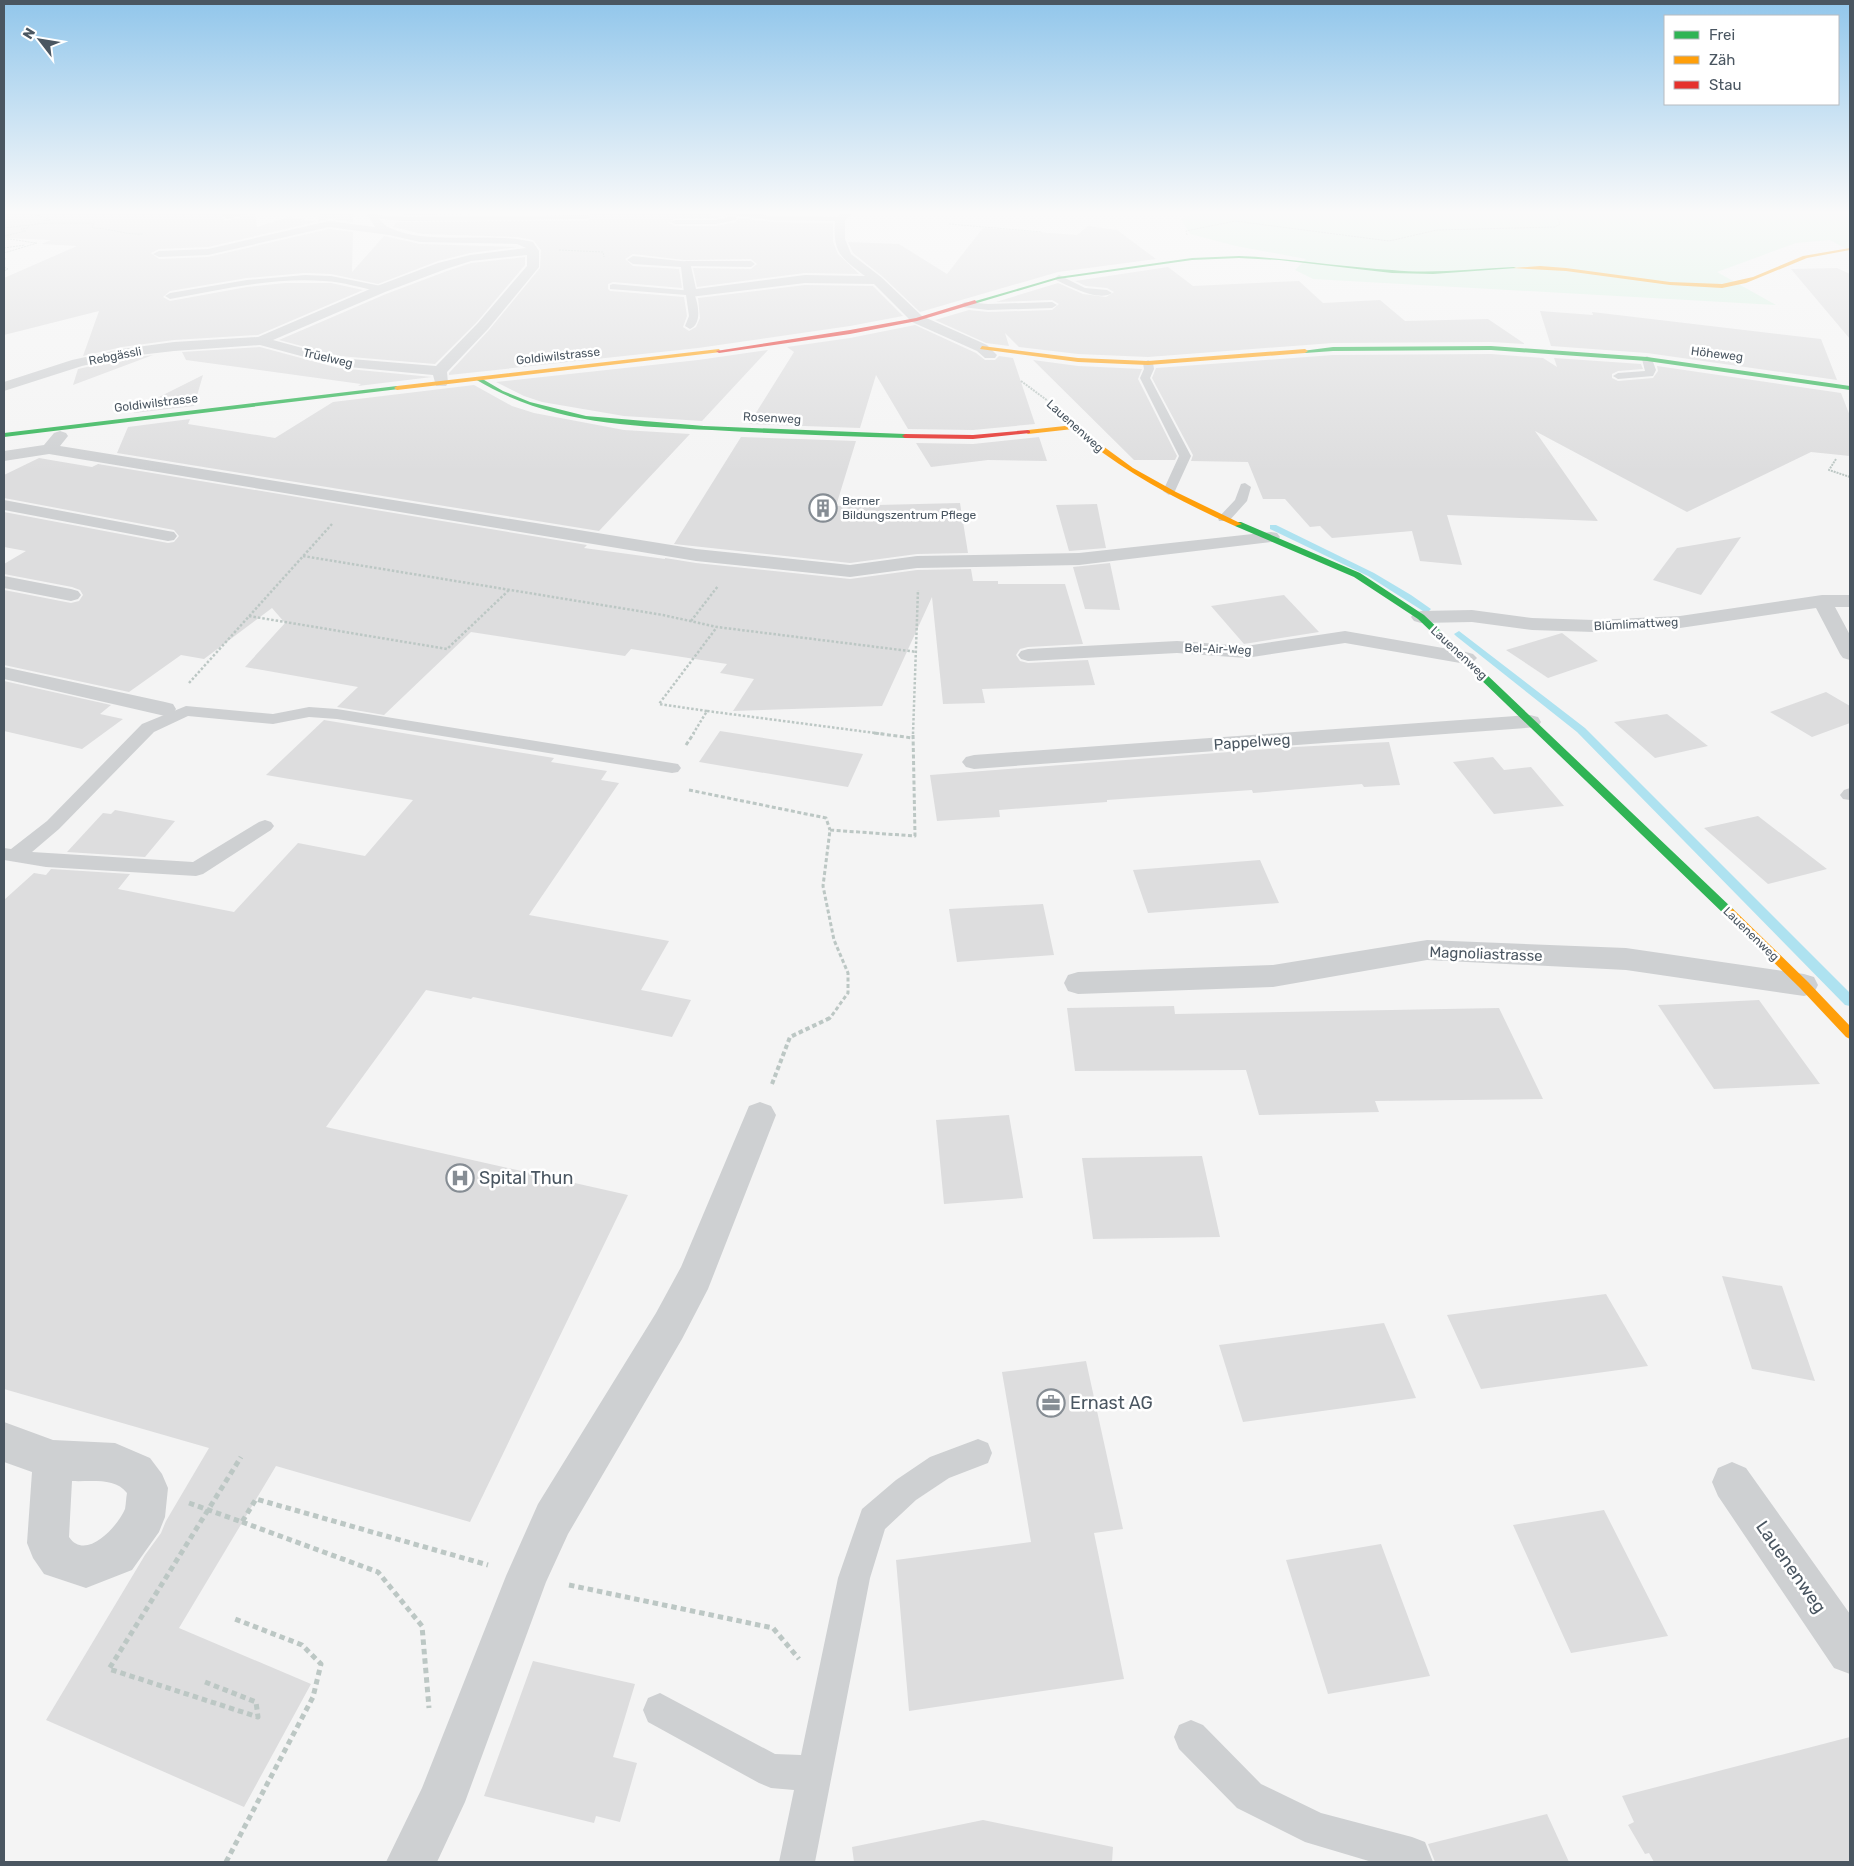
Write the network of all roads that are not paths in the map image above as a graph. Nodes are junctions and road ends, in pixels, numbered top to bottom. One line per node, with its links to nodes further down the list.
1 (360, 298): 10 (street, Trüelweg)
2 (507, 298): 15 (street)
3 (691, 298): 9 (lane)
4 (896, 298): 8 (street)
5 (990, 298): 6 (street, Goldiwilstrasse)
6 (966, 305): 7 (lane); 8 (street, Goldiwilstrasse)
7 (1052, 305)
8 (917, 319): 11 (street); 16 (street, Goldiwilstrasse)
9 (690, 326)
10 (260, 342): 15 (street, Trüelweg); 17 (street, Rebgässli)
11 (986, 351): 13 (street, Höheweg)
12 (1648, 359): 13 (street, Höheweg); 14 (lane); 18 (street, Höheweg)
13 (1148, 363): 25 (lane)
14 (1618, 376)
15 (441, 377): 16 (street, Goldiwilstrasse); 19 (street, Goldiwilstrasse)
16 (477, 378): 20 (street, Rosenweg)
17 (4, 387)
18 (1850, 388)
19 (68, 427): 21 (street, Goldiwilstrasse); 22 (street)
20 (1074, 427): 25 (street, Lauenenweg)
21 (4, 435)
22 (49, 449): 23 (street); 29 (street)
23 (4, 456)
24 (1245, 487): 27 (lane)
25 (1170, 491): 27 (street, Lauenenweg)
26 (4, 505): 28 (street)
27 (1224, 518): 29 (street, Lauenenweg)
28 (168, 536)
29 (1271, 536): 34 (street, Lauenenweg)
30 (4, 582): 31 (street)
31 (71, 595)
32 (1822, 601): 33 (street, Blümlimattweg); 34 (street, Blümlimattweg); 35 (street)
33 (1850, 601)
34 (1421, 617): 37 (street, Lauenenweg)
35 (1850, 654)
36 (1028, 655): 37 (street, Bel-Air-Weg)
37 (1466, 658): 40 (street, Lauenenweg)
38 (4, 673): 39 (street)
39 (165, 709)
40 (1530, 722): 41 (street, Pappelweg); 46 (street, Lauenenweg)
41 (974, 762)
42 (672, 768): 44 (lane)
43 (265, 826): 44 (lane)
44 (9, 855)
45 (1078, 983): 46 (street, Magnoliastrasse)
46 (1804, 985): 47 (street, Lauenenweg)
47 (1850, 1034)
48 (760, 1115): 57 (street)
49 (4, 1442): 51 (street)
50 (978, 1453): 56 (lane)
51 (53, 1460)
52 (1732, 1482): 53 (street, Lauenenweg)
53 (1850, 1652)
54 (660, 1710): 56 (lane)
55 (1191, 1737): 59 (lane)
56 (815, 1771): 58 (lane)
57 (411, 1862)
58 (797, 1862)
59 (1414, 1862)

